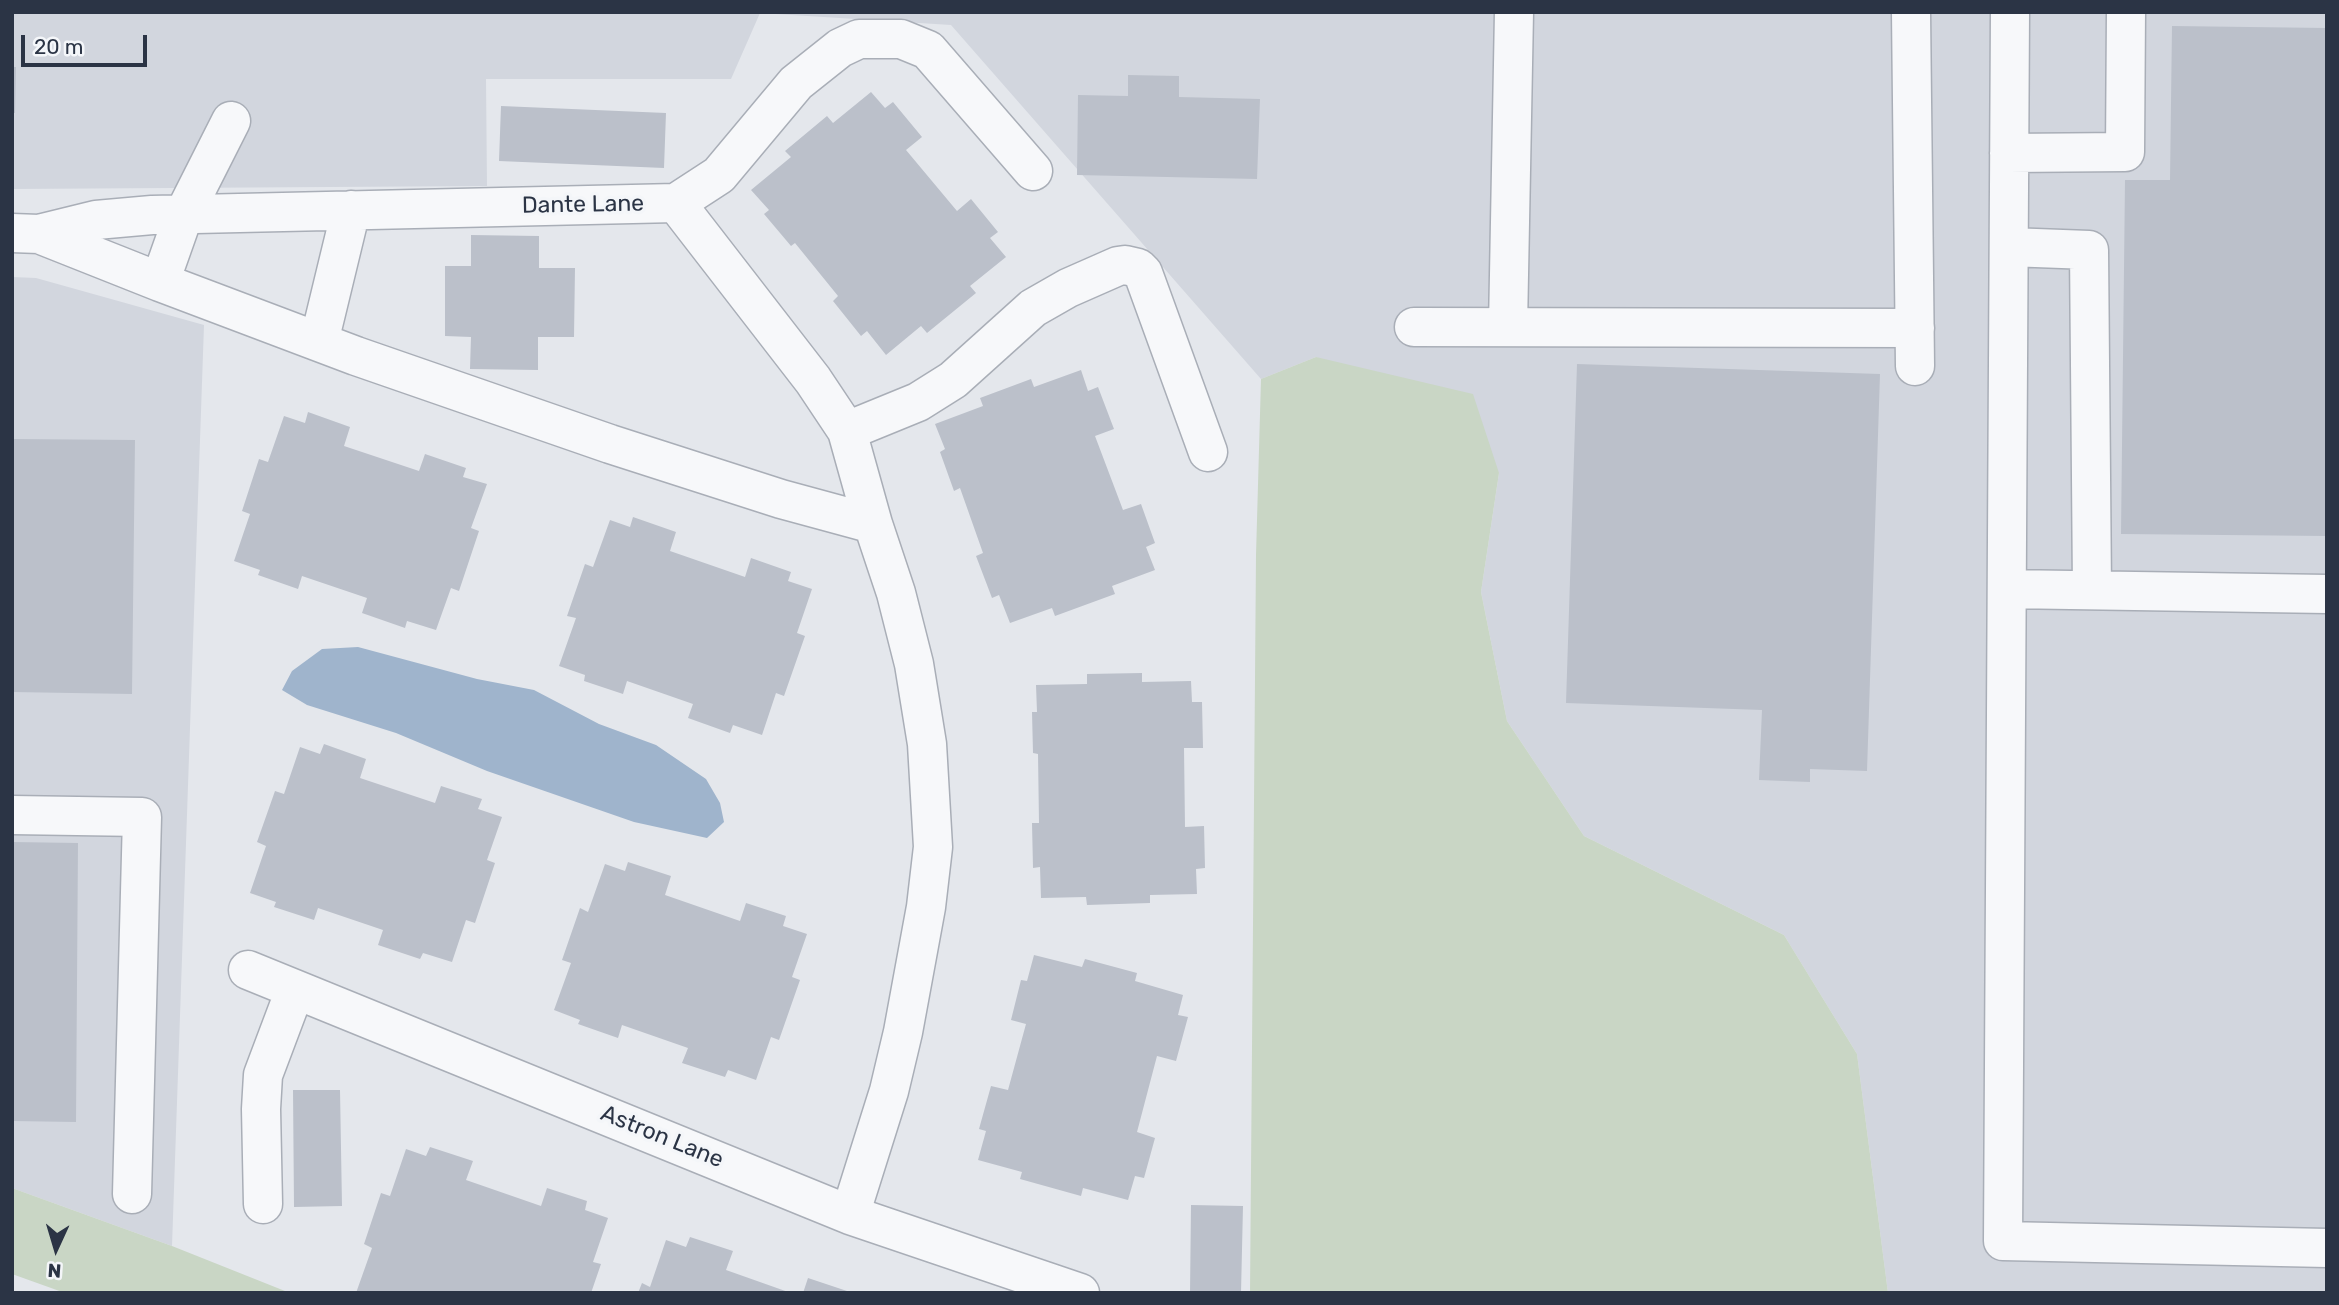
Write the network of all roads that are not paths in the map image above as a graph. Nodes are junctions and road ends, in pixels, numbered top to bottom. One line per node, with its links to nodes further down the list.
1 (1514, 12): 15 (lane)
2 (1911, 12): 15 (lane)
3 (2010, 12): 6 (lane)
4 (2126, 12): 6 (lane)
5 (231, 121): 10 (lane)
6 (2009, 153): 12 (lane)
7 (1033, 171): 8 (lane, Dante Lane)
8 (676, 203): 9 (lane, Dante Lane); 17 (lane)
9 (351, 210): 10 (lane, Dante Lane); 16 (lane)
10 (184, 214): 11 (lane, Dante Lane); 13 (lane)
11 (25, 233): 13 (lane)
12 (2009, 247): 20 (lane); 21 (lane)
13 (160, 282): 16 (lane)
14 (1414, 327): 15 (lane)
15 (1508, 327)
16 (319, 342): 19 (lane)
17 (847, 431): 18 (lane); 19 (lane)
18 (1208, 452)
19 (873, 524): 28 (lane)
20 (2007, 589): 21 (lane); 29 (lane)
21 (2092, 590): 22 (lane)
22 (2327, 594)
23 (12, 815): 26 (lane)
24 (248, 970): 25 (lane, Astron Lane)
25 (295, 990): 27 (lane); 28 (lane, Astron Lane)
26 (132, 1195)
27 (263, 1204)
28 (850, 1214): 30 (lane, Astron Lane)
29 (2327, 1248)
30 (1080, 1293)

